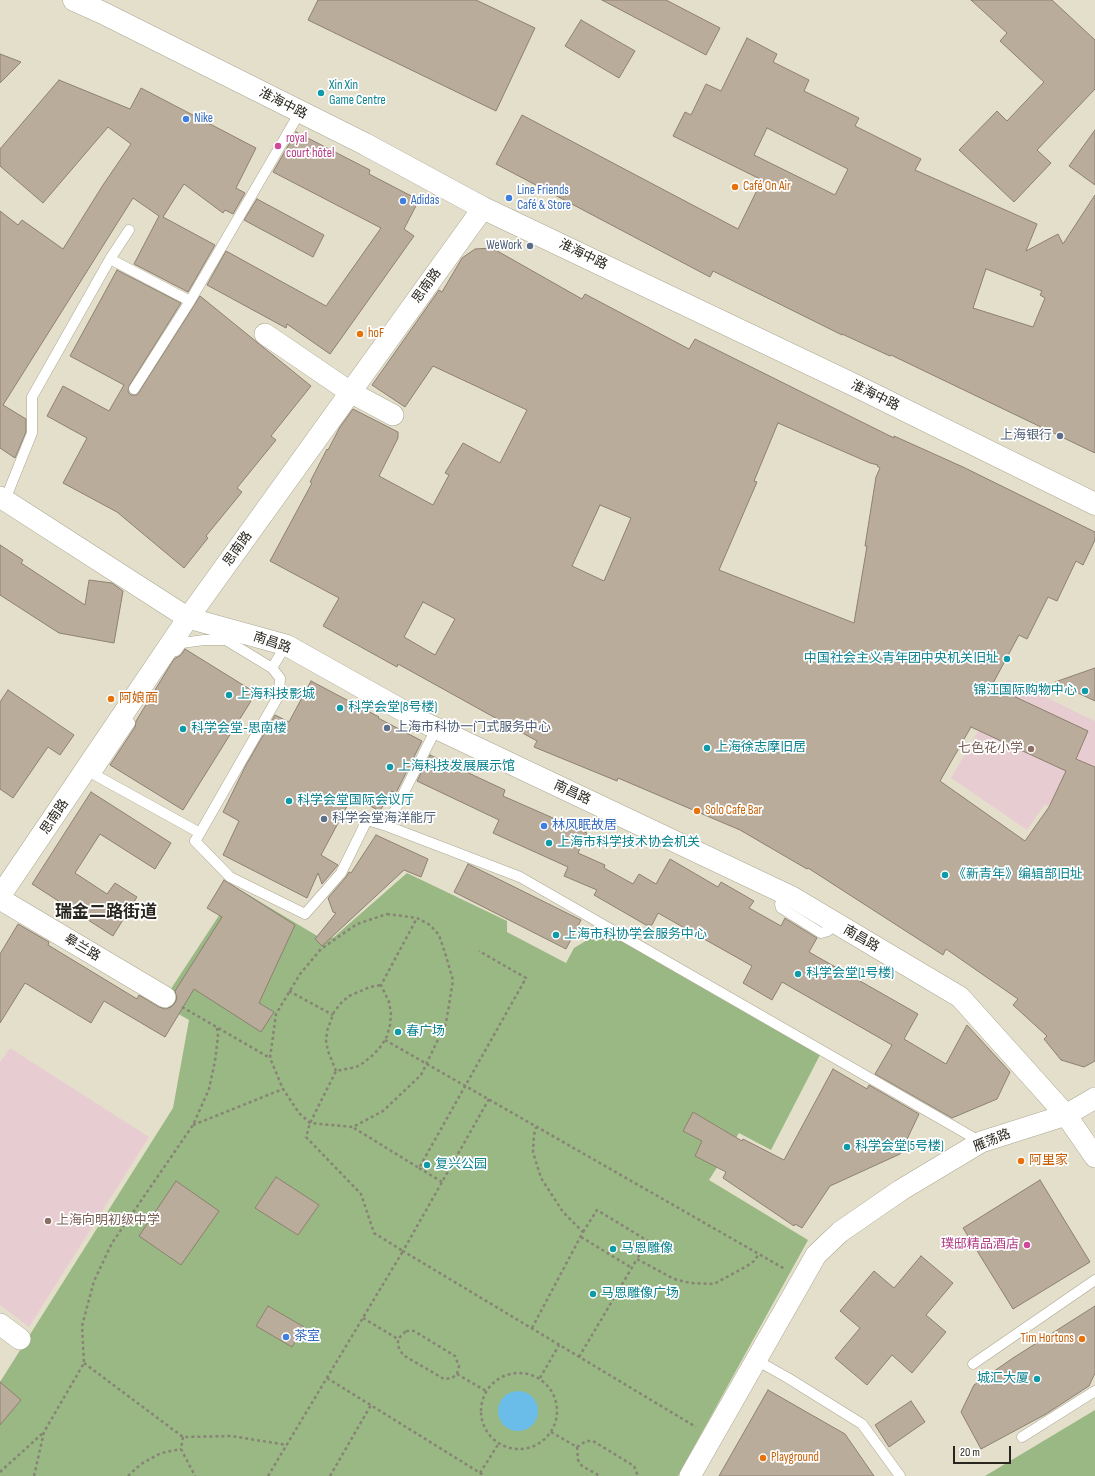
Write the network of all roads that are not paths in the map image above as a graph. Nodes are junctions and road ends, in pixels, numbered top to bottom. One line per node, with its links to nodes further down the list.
1 (74, 0): 2 (main road, 淮海中路)
2 (300, 112): 3 (main road, 淮海中路); 6 (lane)
3 (483, 208): 9 (street, 思南路); 12 (main road, 淮海中路)
4 (129, 230): 5 (lane)
5 (110, 259): 6 (lane); 11 (lane)
6 (190, 300): 8 (lane)
7 (265, 334): 9 (street)
8 (134, 389)
9 (350, 392): 10 (street); 13 (street, 思南路)
10 (393, 415)
11 (2, 498): 13 (street, 南昌路)
12 (1095, 504)
13 (188, 618): 14 (street, 南昌路); 17 (street, 思南路)
14 (286, 645): 15 (lane); 16 (street, 南昌路)
15 (272, 668): 17 (lane); 19 (lane)
16 (436, 729): 18 (lane); 23 (street, 南昌路)
17 (91, 773): 19 (lane); 20 (street, 思南路)
18 (387, 826): 19 (lane); 24 (lane)
19 (200, 833)
20 (0, 898): 21 (street, 皋兰路)
21 (165, 997)
22 (1095, 1098): 23 (street, 雁荡路)
23 (1066, 1115): 24 (street, 雁荡路); 25 (street, 南昌路)
24 (981, 1142): 29 (street, 雁荡路)
25 (1095, 1157)
26 (1095, 1280): 30 (lane)
27 (0, 1324): 28 (street)
28 (20, 1339)
29 (756, 1360): 33 (street, 雁荡路); 34 (lane)
30 (973, 1364)
31 (1095, 1391): 32 (lane)
32 (1022, 1437)
33 (690, 1476)
34 (900, 1476)

